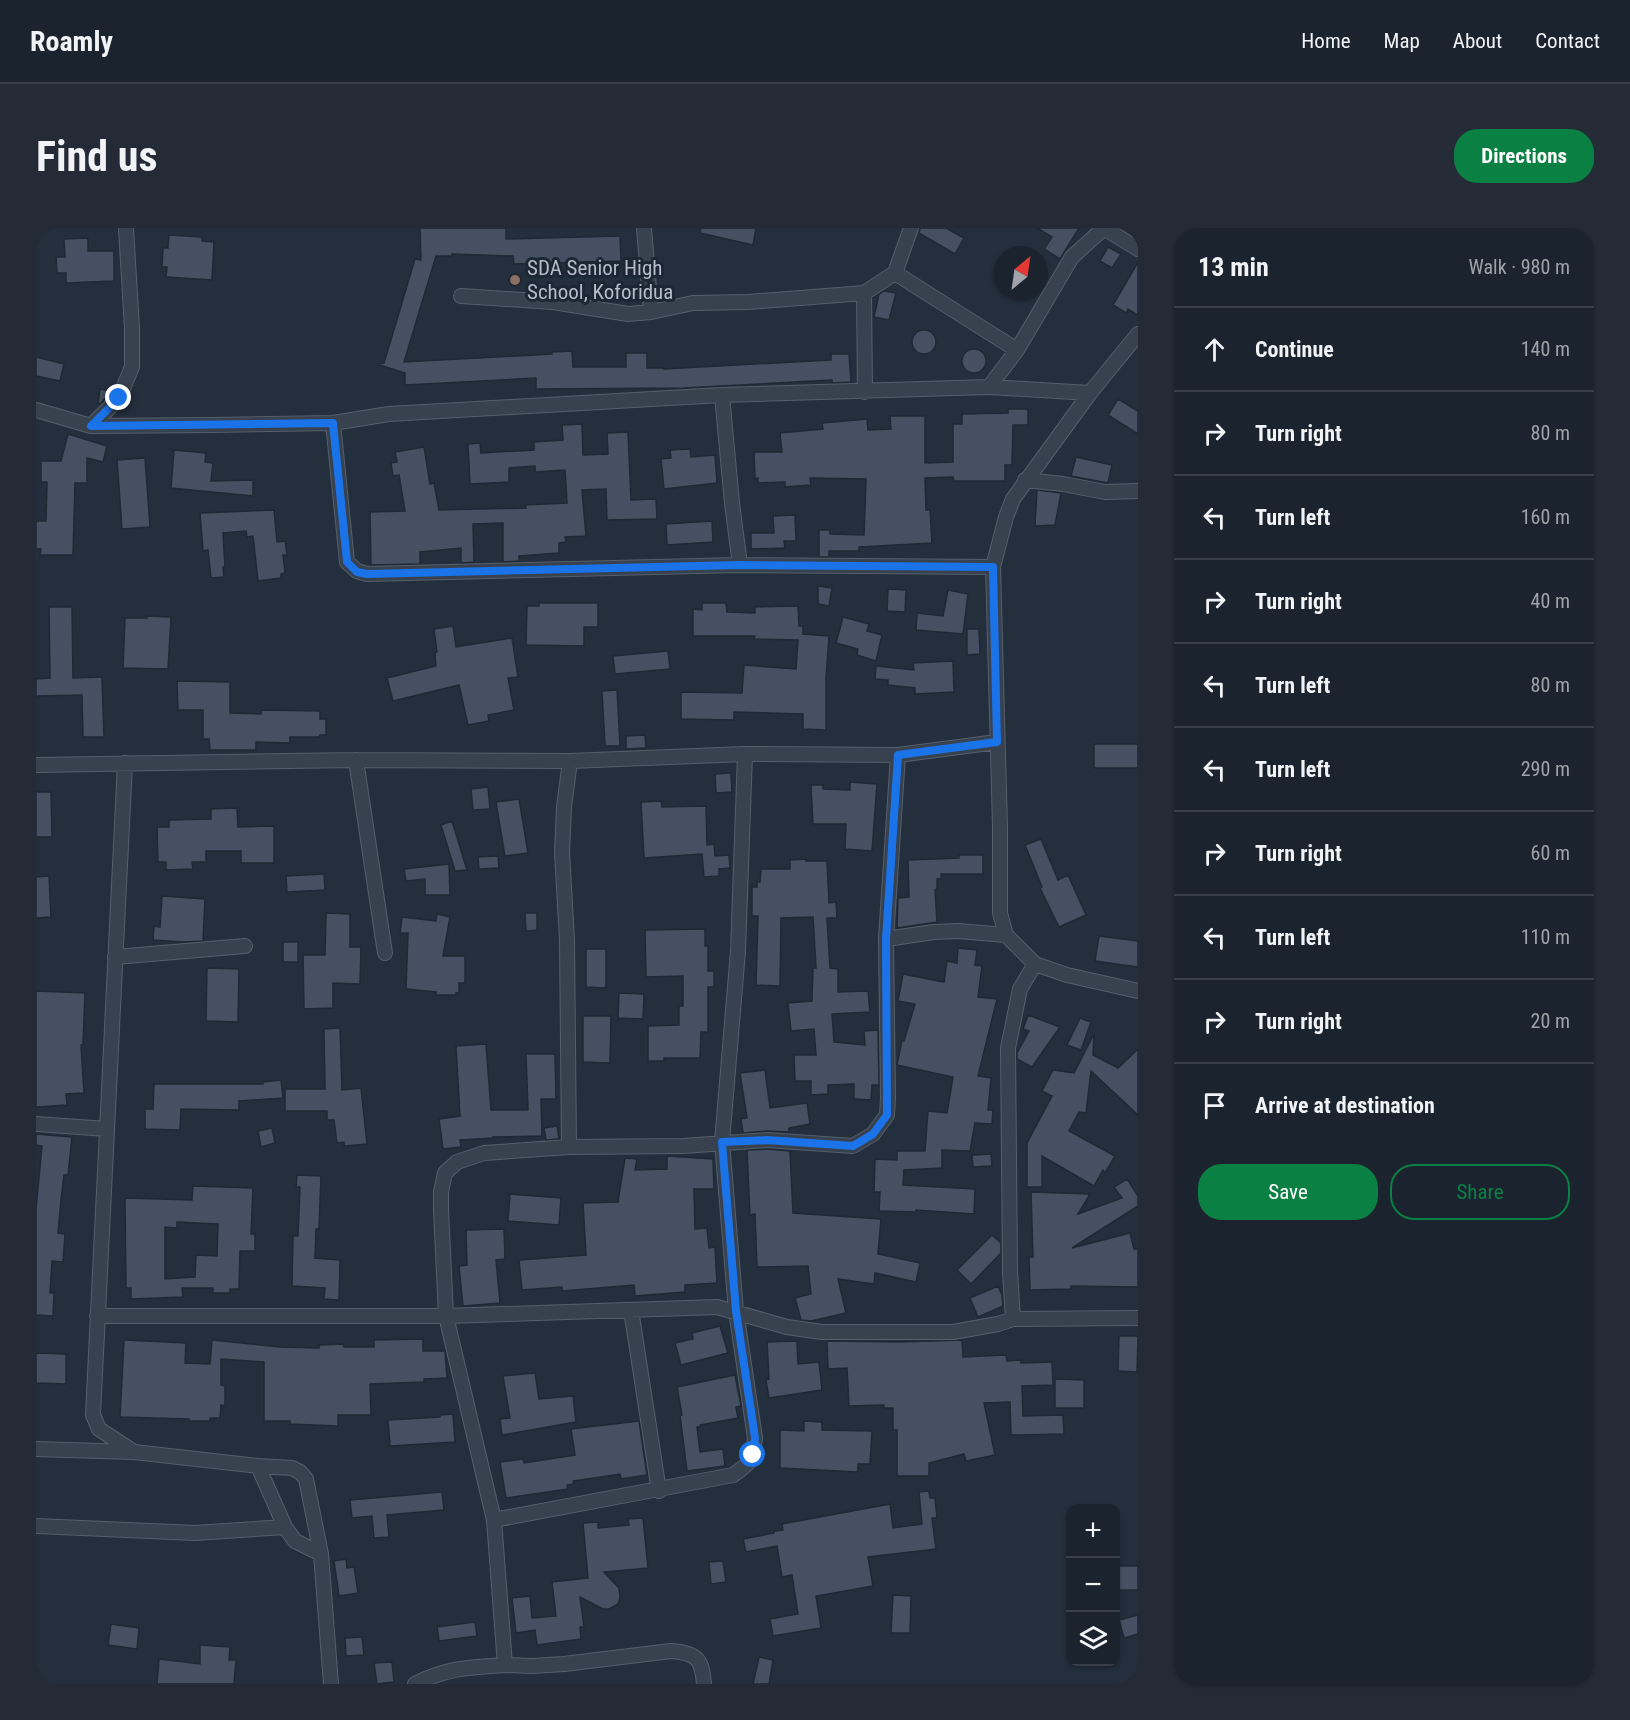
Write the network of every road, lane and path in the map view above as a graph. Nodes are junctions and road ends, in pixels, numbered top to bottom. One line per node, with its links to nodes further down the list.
1 (126, 228): 18 (street)
2 (644, 228): 9 (street)
3 (911, 228): 6 (street)
4 (1104, 228): 5 (street); 11 (street)
5 (1138, 249)
6 (895, 273): 7 (street); 11 (street)
7 (864, 293): 9 (street); 13 (street)
8 (461, 296): 9 (street)
9 (651, 312)
10 (1138, 334): 14 (street)
11 (1017, 350): 12 (street)
12 (989, 387): 13 (street); 14 (street)
13 (865, 392): 15 (street)
14 (1090, 393): 19 (street)
15 (722, 395): 17 (street); 21 (street)
16 (36, 410): 18 (street)
17 (333, 423): 18 (street); 21 (street)
18 (91, 426)
19 (1025, 480): 20 (street); 22 (street)
20 (1138, 491)
21 (740, 565): 22 (street)
22 (993, 567): 23 (street)
23 (997, 742): 25 (street); 30 (street)
24 (745, 754): 25 (street); 27 (street); 39 (street)
25 (898, 755): 31 (street)
26 (356, 760): 27 (street); 28 (street); 33 (street)
27 (570, 761): 40 (street)
28 (124, 763): 29 (street); 34 (street)
29 (36, 765)
30 (1006, 935): 31 (street); 35 (street)
31 (886, 939): 39 (street)
32 (245, 946): 34 (street)
33 (385, 953)
34 (115, 957): 38 (street)
35 (1035, 964): 36 (street); 46 (street)
36 (1138, 991)
37 (36, 1124): 38 (street)
38 (107, 1129): 43 (street)
39 (722, 1142): 40 (street); 42 (street)
40 (569, 1147): 44 (street)
41 (631, 1310): 42 (street); 44 (street); 50 (street)
42 (736, 1311): 46 (street); 50 (street)
43 (97, 1316): 44 (street); 48 (street)
44 (446, 1316): 51 (street)
45 (1138, 1318): 46 (street)
46 (1013, 1319)
47 (36, 1449): 48 (street)
48 (134, 1452): 49 (street)
49 (258, 1466): 53 (street); 54 (street)
50 (659, 1491): 51 (street)
51 (494, 1520): 55 (street)
52 (36, 1526): 53 (street)
53 (285, 1527): 54 (street)
54 (321, 1554): 56 (street)
55 (505, 1665): 57 (street); 58 (street)
56 (331, 1684)
57 (415, 1684)
58 (704, 1684)

